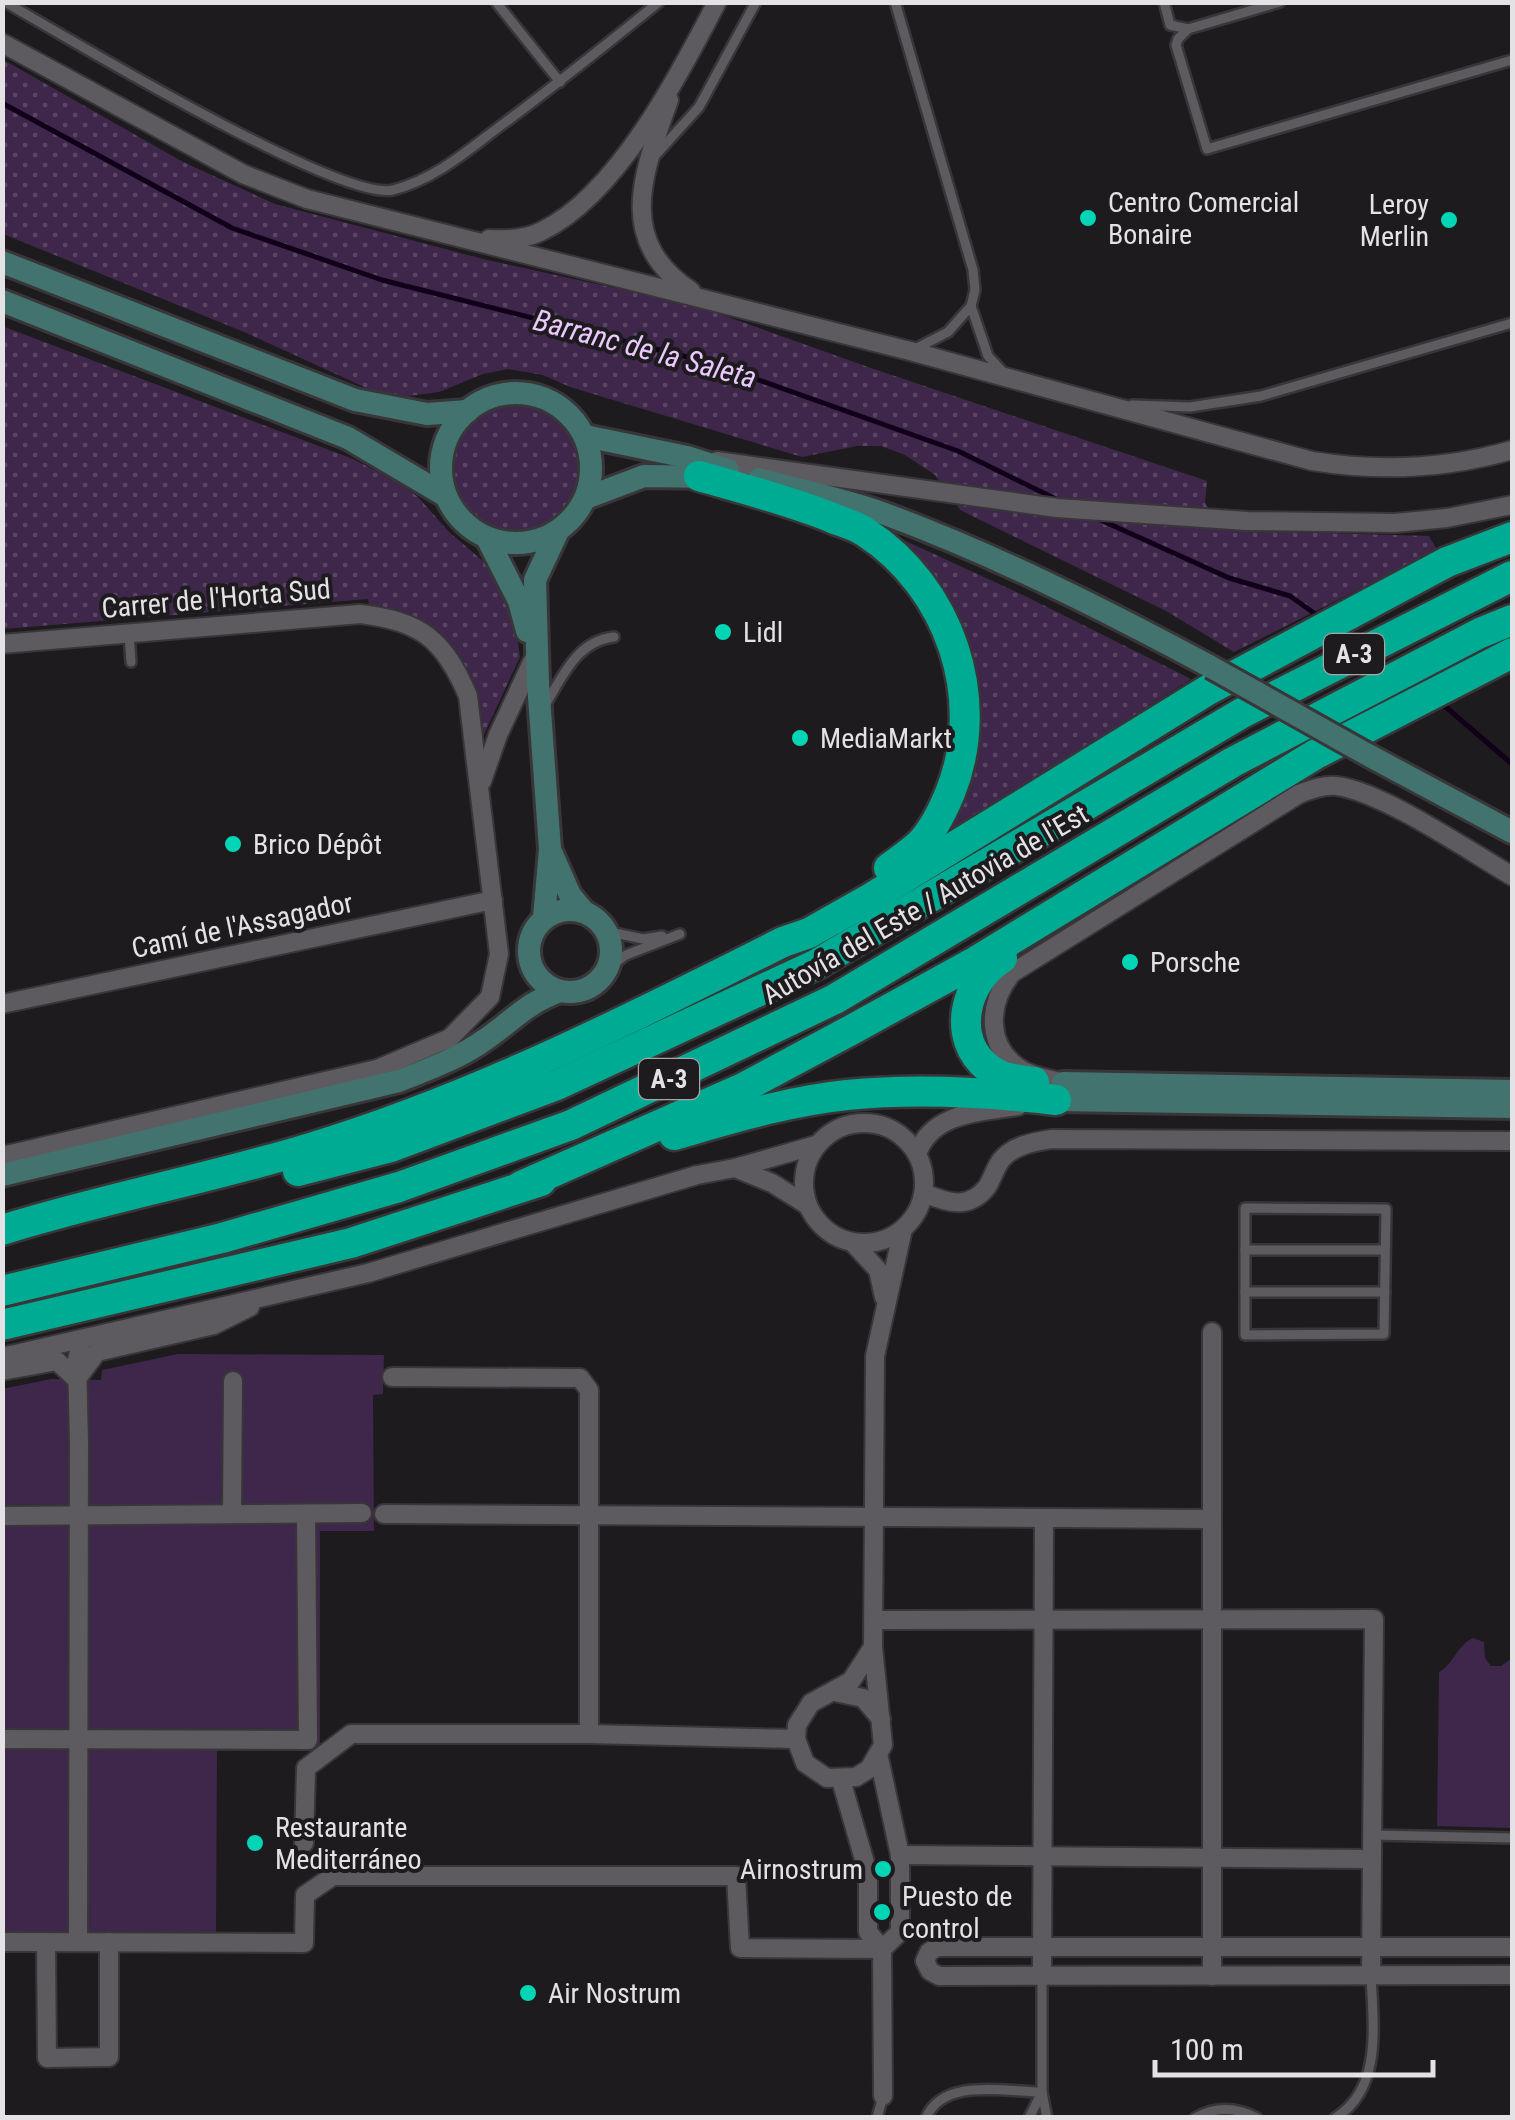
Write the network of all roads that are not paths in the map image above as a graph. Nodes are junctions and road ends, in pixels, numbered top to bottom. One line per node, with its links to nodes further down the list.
1 (6, 2): 13 (lane)
2 (496, 2): 13 (lane)
3 (659, 2): 13 (lane)
4 (718, 2): 12 (street)
5 (756, 2): 14 (lane)
6 (895, 2): 19 (lane)
7 (1164, 2): 9 (lane)
8 (1280, 2): 9 (lane)
9 (1188, 30): 11 (lane)
10 (2, 43): 15 (street)
11 (1512, 60)
12 (677, 79): 14 (street); 15 (street)
13 (560, 82)
14 (645, 168): 17 (street)
15 (464, 239): 17 (street)
16 (2, 262): 24 (main road)
17 (715, 301): 21 (street)
18 (2, 302): 28 (main road)
19 (972, 306): 21 (lane); 22 (lane)
20 (1512, 322): 23 (lane)
21 (910, 351): 22 (street)
22 (1016, 380): 23 (street)
23 (1094, 401): 26 (street)
24 (468, 411): 25 (main road); 28 (main road)
25 (584, 436): 27 (main road); 29 (main road)
26 (1512, 450)
27 (693, 467): 29 (main road); 30 (street); 42 (main road); 53 (highway)
28 (446, 496): 33 (main road)
29 (586, 498): 31 (main road)
30 (1512, 506)
31 (558, 532): 33 (main road); 41 (main road)
32 (1512, 537): 42 (highway)
33 (487, 538): 41 (main road)
34 (1512, 576): 74 (highway, Autovía del Este / Autovia de l'Est / A-3)
35 (1512, 620): 77 (highway, Autovía del Este / Autovia de l'Est / A-3)
36 (128, 633): 38 (street, Carrer de l'Horta Sud); 40 (lane); 44 (street, Carrer de l'Horta Sud)
37 (614, 637): 43 (lane)
38 (2, 644)
39 (1510, 654): 46 (highway)
40 (131, 662)
41 (535, 673): 43 (main road); 44 (street)
42 (1209, 678): 45 (main road, bridge); 53 (highway)
43 (540, 714): 47 (main road)
44 (481, 786): 49 (street)
45 (1512, 832)
46 (1171, 840): 60 (highway); 68 (highway)
47 (550, 849): 50 (main road); 51 (main road)
48 (1512, 876): 60 (street)
49 (493, 900): 57 (street, Camí de l'Assagador); 65 (street)
50 (584, 912): 51 (main road); 52 (main road)
51 (544, 918): 55 (main road)
52 (606, 930): 54 (main road); 54 (lane)
53 (783, 942): 71 (highway)
54 (607, 969): 56 (main road)
55 (532, 970): 56 (main road); 58 (main road)
56 (560, 991): 58 (main road)
57 (2, 1004)
58 (450, 1060): 67 (main road)
59 (1512, 1090): 60 (main road)
60 (1060, 1091): 61 (main road); 64 (street); 68 (highway)
61 (1512, 1108)
62 (1512, 1141): 69 (street)
63 (816, 1145): 64 (street); 66 (street); 70 (street)
64 (917, 1154): 69 (street)
65 (2, 1156)
66 (735, 1168): 70 (street); 80 (street)
67 (2, 1175)
68 (521, 1186): 82 (highway)
69 (924, 1193): 72 (street)
70 (807, 1205): 73 (street)
71 (2, 1230)
72 (903, 1230): 73 (street); 81 (street)
73 (854, 1243): 81 (street)
74 (2, 1246)
75 (1244, 1250): 76 (lane); 76 (lane); 78 (lane)
76 (1385, 1250): 79 (lane)
77 (2, 1291)
78 (1244, 1292): 79 (lane); 79 (lane)
79 (1384, 1292)
80 (266, 1297): 84 (street); 88 (street)
81 (885, 1302): 97 (street)
82 (2, 1325)
83 (1212, 1332): 99 (street)
84 (82, 1339): 85 (street); 88 (street)
85 (2, 1357)
86 (2, 1371): 88 (street)
87 (392, 1378): 94 (street)
88 (77, 1380): 96 (street)
89 (233, 1381): 91 (street)
90 (362, 1513): 92 (street)
91 (232, 1514): 92 (street); 96 (street)
92 (306, 1514): 109 (street)
93 (384, 1514): 94 (street)
94 (589, 1515): 97 (street); 106 (street)
95 (2, 1516): 96 (street)
96 (78, 1516): 109 (street)
97 (876, 1519): 98 (street); 101 (street)
98 (1044, 1519): 99 (street); 102 (street)
99 (1212, 1519): 100 (street)
100 (1214, 1619): 102 (street); 112 (street); 116 (street)
101 (874, 1620): 102 (street); 103 (street)
102 (1044, 1620): 115 (street)
103 (873, 1647): 104 (street); 105 (street)
104 (835, 1692): 105 (street); 107 (street)
105 (881, 1719): 110 (street)
106 (589, 1734): 107 (street); 114 (street)
107 (796, 1738): 111 (street)
108 (2, 1739): 109 (street)
109 (78, 1740): 122 (street)
110 (878, 1758): 111 (street); 118 (street)
111 (841, 1780): 119 (street)
112 (1372, 1835): 113 (lane); 117 (street)
113 (1512, 1838)
114 (304, 1843)
115 (1043, 1857): 116 (street); 118 (street); 125 (street)
116 (1213, 1858): 117 (street); 124 (street)
117 (1372, 1858): 126 (street)
118 (900, 1864): 119 (street); 128 (street)
119 (868, 1874): 128 (street)
120 (2, 1942): 121 (street)
121 (46, 1942): 122 (street); 123 (street)
122 (78, 1942): 123 (street)
123 (109, 1942): 128 (street)
124 (1212, 1946): 125 (street); 126 (street); 132 (street)
125 (1042, 1947): 131 (street); 131 (street)
126 (1371, 1947): 127 (street); 129 (street)
127 (1512, 1947)
128 (882, 1949): 134 (street)
129 (1371, 1975): 130 (street); 132 (street); 141 (lane)
130 (1512, 1975)
131 (1042, 1976): 132 (street); 133 (lane)
132 (1212, 1976)
133 (1042, 2092): 136 (lane); 137 (lane); 138 (lane)
134 (882, 2096): 135 (lane)
135 (877, 2118)
136 (926, 2118)
137 (1029, 2118)
138 (1047, 2118)
139 (1195, 2118): 140 (lane)
140 (1257, 2118)
141 (1335, 2118)

